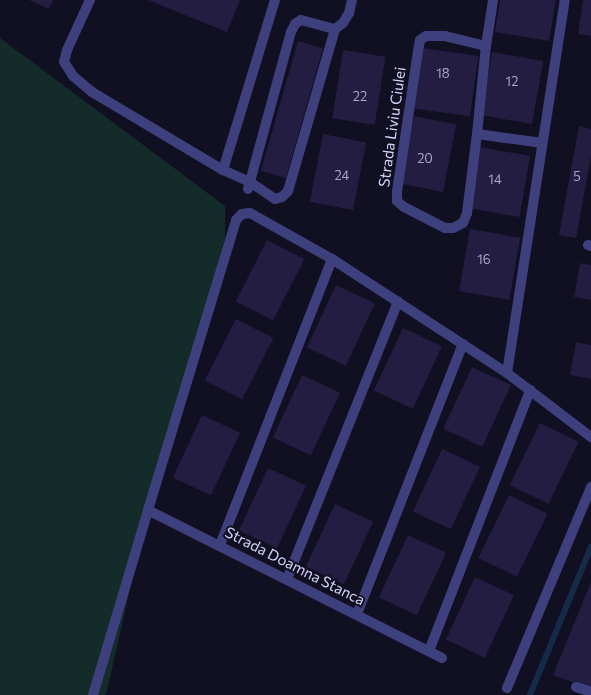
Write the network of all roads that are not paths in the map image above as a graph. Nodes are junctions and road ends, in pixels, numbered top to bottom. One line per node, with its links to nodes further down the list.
1 (90, 0): 10 (street)
2 (275, 0): 10 (street)
3 (352, 0): 6 (street)
4 (494, 0): 7 (street, Strada Liviu Ciulei)
5 (565, 0): 9 (street)
6 (335, 29): 11 (street); 11 (street)
7 (486, 46): 8 (street, Strada Liviu Ciulei); 8 (street, Strada Liviu Ciulei)
8 (478, 134): 9 (street)
9 (542, 143): 15 (street)
10 (223, 170): 11 (street)
11 (249, 185)
12 (332, 259): 13 (street); 19 (street); 20 (street)
13 (398, 301): 14 (street); 21 (street)
14 (463, 344): 15 (street); 22 (street)
15 (507, 373): 16 (street)
16 (530, 390): 17 (street); 23 (street)
17 (591, 437)
18 (591, 487): 26 (street)
19 (148, 510): 20 (street, Strada Doamna Stanca); 28 (street)
20 (220, 545): 21 (street, Strada Doamna Stanca)
21 (287, 579): 22 (street, Strada Doamna Stanca)
22 (357, 614): 23 (street, Strada Doamna Stanca)
23 (429, 651): 24 (street, Strada Doamna Stanca)
24 (442, 658)
25 (576, 687): 27 (street)
26 (507, 688)
27 (591, 692)
28 (94, 695)

